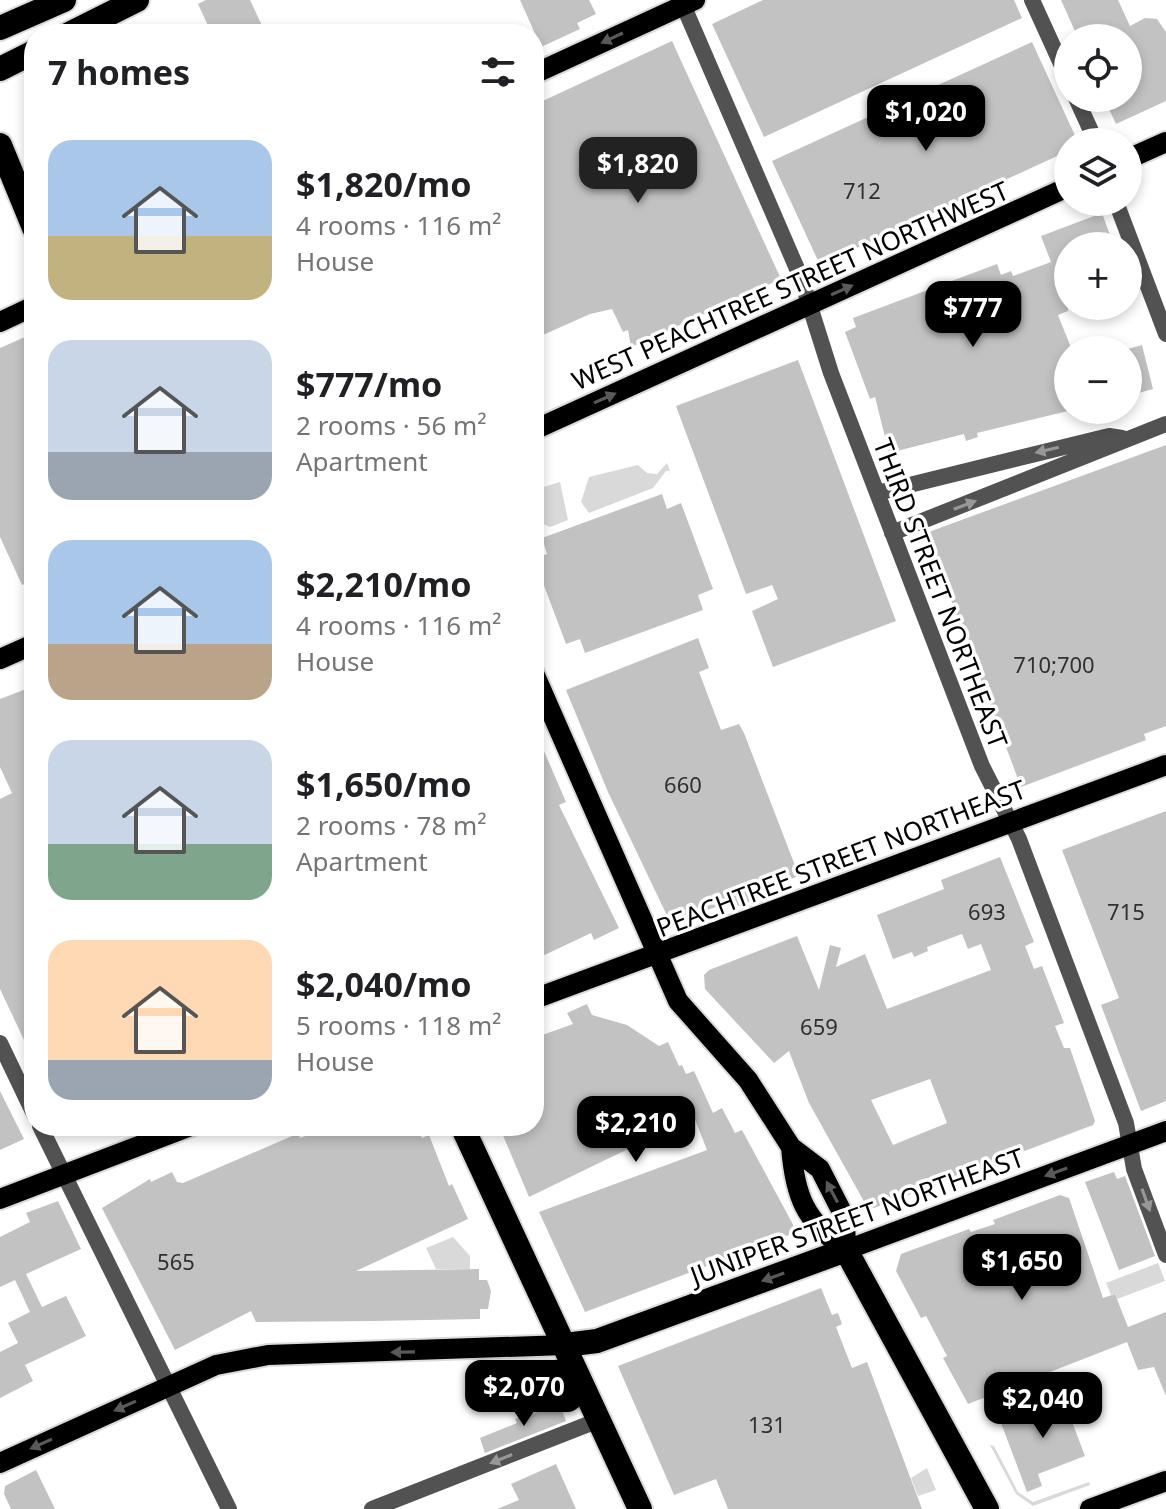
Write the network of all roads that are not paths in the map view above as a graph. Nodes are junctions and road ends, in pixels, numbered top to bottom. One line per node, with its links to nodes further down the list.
1 (64, 0): 6 (highway)
2 (137, 0): 5 (highway)
3 (1032, 0): 7 (street)
4 (686, 2): 10 (main road, one-way to 10); 17 (street, THIRD STREET NORTHEAST)
5 (89, 24)
6 (0, 28)
7 (1054, 48)
8 (24, 57): 9 (highway)
9 (0, 69)
10 (544, 69)
11 (1166, 142): 13 (main road)
12 (0, 145): 15 (highway)
13 (1142, 153)
14 (1054, 193): 17 (main road, WEST PEACHTREE STREET NORTHWEST, one-way to 14)
15 (24, 204)
16 (1121, 216): 20 (street)
17 (809, 305): 22 (main road, WEST PEACHTREE STREET NORTHWEST, one-way to 17); 24 (street, THIRD STREET NORTHEAST)
18 (24, 311): 19 (main road)
19 (0, 322)
20 (1166, 334)
21 (1166, 424): 23 (street)
22 (544, 425)
23 (1122, 438): 24 (street, one-way to 24); 25 (street, one-way to 23)
24 (877, 493): 25 (street, THIRD STREET NORTHEAST)
25 (892, 533): 30 (street, THIRD STREET NORTHEAST)
26 (24, 648): 27 (main road)
27 (0, 659)
28 (544, 696): 31 (main road)
29 (1166, 765): 30 (main road, PEACHTREE STREET NORTHEAST)
30 (1009, 822): 31 (main road, PEACHTREE STREET NORTHEAST); 39 (street, THIRD STREET NORTHEAST)
31 (657, 955): 32 (main road, PEACHTREE STREET NORTHEAST); 40 (main road)
32 (544, 995)
33 (0, 1043): 34 (street)
34 (24, 1093)
35 (1166, 1131): 39 (main road, JUNIPER STREET NORTHEAST)
36 (45, 1136): 41 (street)
37 (165, 1136): 41 (main road)
38 (467, 1136): 45 (highway)
39 (1129, 1145): 43 (main road, JUNIPER STREET NORTHEAST, one-way to 43); 44 (street, THIRD STREET NORTHEAST, one-way to 44)
40 (791, 1147): 43 (main road, one-way to 40); 43 (main road)
41 (63, 1175): 42 (main road); 46 (street)
42 (0, 1199)
43 (846, 1250): 45 (highway, JUNIPER STREET NORTHEAST, one-way to 45); 53 (highway)
44 (1166, 1255)
45 (565, 1345): 46 (main road, one-way to 46); 47 (highway)
46 (169, 1387): 48 (main road, one-way to 48); 50 (street)
47 (599, 1420): 51 (street, one-way to 51); 52 (highway)
48 (0, 1463)
49 (1166, 1481): 54 (main road)
50 (229, 1509)
51 (372, 1509)
52 (640, 1509)
53 (987, 1509)
54 (1090, 1509)

